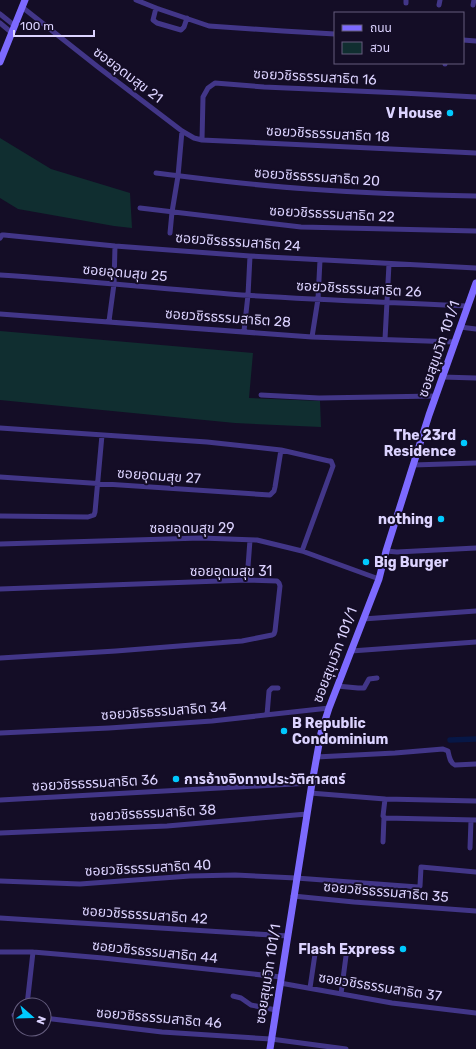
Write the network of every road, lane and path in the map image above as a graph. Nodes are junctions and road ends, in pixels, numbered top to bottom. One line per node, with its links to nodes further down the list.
1 (136, 0): 3 (street)
2 (24, 3): 7 (street); 13 (street, ซอยอุดมสุข 21)
3 (156, 8): 5 (street); 5 (street)
4 (0, 14): 7 (street)
5 (186, 18): 8 (street)
6 (0, 23): 7 (street)
7 (14, 29): 11 (street)
8 (334, 34)
9 (464, 40): 10 (street)
10 (476, 41)
11 (0, 62)
12 (476, 97): 14 (street, ซอยวชิรธรรมสาธิต 16)
13 (182, 130): 14 (street, ซอยวชิรธรรมสาธิต 18); 17 (street)
14 (202, 140): 15 (street, ซอยวชิรธรรมสาธิต 18)
15 (476, 154)
16 (156, 173): 17 (street, ซอยวชิรธรรมสาธิต 20)
17 (178, 176): 18 (street, ซอยวชิรธรรมสาธิต 20); 20 (street)
18 (476, 196)
19 (140, 208): 20 (street, ซอยวชิรธรรมสาธิต 22)
20 (172, 212): 21 (street, ซอยวชิรธรรมสาธิต 22); 22 (street)
21 (476, 232)
22 (170, 233)
23 (1, 235): 24 (street, ซอยวชิรธรรมสาธิต 24)
24 (115, 246): 25 (street, ซอยวชิรธรรมสาธิต 24); 30 (street)
25 (250, 256): 26 (street, ซอยวชิรธรรมสาธิต 24); 32 (street)
26 (320, 260): 27 (street, ซอยวชิรธรรมสาธิต 24); 34 (street)
27 (389, 264): 28 (street, ซอยวชิรธรรมสาธิต 24); 35 (street)
28 (476, 268)
29 (0, 275): 30 (street, ซอยอุดมสุข 25)
30 (114, 284): 32 (street, ซอยอุดมสุข 25); 38 (street)
31 (476, 284): 33 (street, ซอยสุขุมวิท 101/1)
32 (248, 295): 34 (street, ซอยวชิรธรรมสาธิต 26); 41 (street)
33 (473, 297): 36 (street, ซอยสุขุมวิท 101/1)
34 (318, 299): 35 (street, ซอยวชิรธรรมสาธิต 26); 42 (street)
35 (387, 302): 36 (street, ซอยวชิรธรรมสาธิต 26); 43 (street)
36 (468, 306): 39 (street, ซอยสุขุมวิท 101/1)
37 (0, 314): 38 (street, ซอยวชิรธรรมสาธิต 28)
38 (109, 321): 41 (street, ซอยวชิรธรรมสาธิต 28)
39 (460, 327): 40 (street); 44 (street, ซอยสุขุมวิท 101/1)
40 (476, 329)
41 (244, 332): 42 (street, ซอยวชิรธรรมสาธิต 28)
42 (312, 337): 43 (street, ซอยวชิรธรรมสาธิต 28)
43 (385, 339): 44 (street, ซอยวชิรธรรมสาธิต 28)
44 (455, 342): 45 (street, ซอยสุขุมวิท 101/1)
45 (442, 377): 46 (street); 48 (street, ซอยสุขุมวิท 101/1)
46 (476, 378)
47 (261, 395): 48 (street)
48 (436, 396): 53 (street, ซอยสุขุมวิท 101/1)
49 (0, 428): 50 (street)
50 (102, 435): 51 (street); 55 (street)
51 (281, 450): 55 (street, ซอยอุดมสุข 27); 60 (street)
52 (476, 463): 53 (street)
53 (413, 465): 61 (street, ซอยสุขุมวิท 101/1)
54 (0, 477): 55 (street, ซอยอุดมสุข 27)
55 (98, 484): 56 (street)
56 (0, 516)
57 (250, 540): 58 (street, ซอยอุดมสุข 29); 60 (street, ซอยอุดมสุข 29); 63 (street)
58 (0, 544)
59 (476, 548): 61 (street)
60 (302, 551): 62 (street, ซอยอุดมสุข 29)
61 (386, 551): 62 (street, ซอยสุขุมวิท 101/1)
62 (378, 579): 66 (street, ซอยสุขุมวิท 101/1)
63 (247, 580): 64 (street, ซอยอุดมสุข 31); 69 (street, ซอยอุดมสุข 31)
64 (0, 589)
65 (476, 611): 66 (street)
66 (363, 619): 68 (street, ซอยสุขุมวิท 101/1)
67 (476, 642): 68 (street)
68 (351, 652): 71 (street, ซอยสุขุมวิท 101/1)
69 (0, 658)
70 (377, 678): 71 (street)
71 (337, 686): 73 (street, ซอยสุขุมวิท 101/1)
72 (278, 688): 74 (street)
73 (329, 708): 74 (street, ซอยวชิรธรรมสาธิต 34); 76 (street, ซอยสุขุมวิท 101/1)
74 (267, 715): 75 (street, ซอยวชิรธรรมสาธิต 34)
75 (0, 733)
76 (316, 757): 77 (street); 78 (street, ซอยสุขุมวิท 101/1)
77 (476, 764)
78 (312, 783): 79 (street, ซอยสุขุมวิท 101/1); 81 (street, ซอยวชิรธรรมสาธิต 36)
79 (310, 793): 80 (street); 83 (street, ซอยสุขุมวิท 101/1)
80 (385, 799): 82 (street); 84 (street)
81 (0, 800)
82 (476, 801)
83 (307, 814): 86 (street, ซอยวชิรธรรมสาธิต 38); 90 (street, ซอยสุขุมวิท 101/1)
84 (384, 817): 85 (street); 87 (street)
85 (474, 820): 88 (street)
86 (0, 832)
87 (383, 842)
88 (470, 848)
89 (476, 872): 90 (street, ซอยวชิรธรรมสาธิต 40)
90 (296, 878): 91 (street, ซอยวชิรธรรมสาธิต 40); 92 (street, ซอยสุขุมวิท 101/1)
91 (0, 881)
92 (293, 896): 93 (street, ซอยวชิรธรรมสาธิต 35); 95 (street, ซอยสุขุมวิท 101/1)
93 (476, 911)
94 (0, 918): 95 (street, ซอยวชิรธรรมสาธิต 42)
95 (288, 936): 100 (street, ซอยสุขุมวิท 101/1)
96 (0, 952): 97 (street, ซอยวชิรธรรมสาธิต 44)
97 (33, 952): 100 (street, ซอยวชิรธรรมสาธิต 44); 104 (street)
98 (315, 954): 101 (street)
99 (346, 956): 102 (street)
100 (281, 980): 101 (street, ซอยวชิรธรรมสาธิต 37); 105 (street, ซอยสุขุมวิท 101/1)
101 (310, 988): 102 (street, ซอยวชิรธรรมสาธิต 37)
102 (341, 994): 106 (street, ซอยวชิรธรรมสาธิต 37)
103 (233, 996): 105 (street)
104 (28, 997)
105 (276, 1010): 108 (street, ซอยสุขุมวิท 101/1)
106 (476, 1013)
107 (52, 1019): 108 (street, ซอยวชิรธรรมสาธิต 46)
108 (271, 1039): 109 (street, ซอยสุขุมวิท 101/1); 110 (street, ซอยวชิรธรรมสาธิต 46)
109 (270, 1049)
110 (346, 1049)

